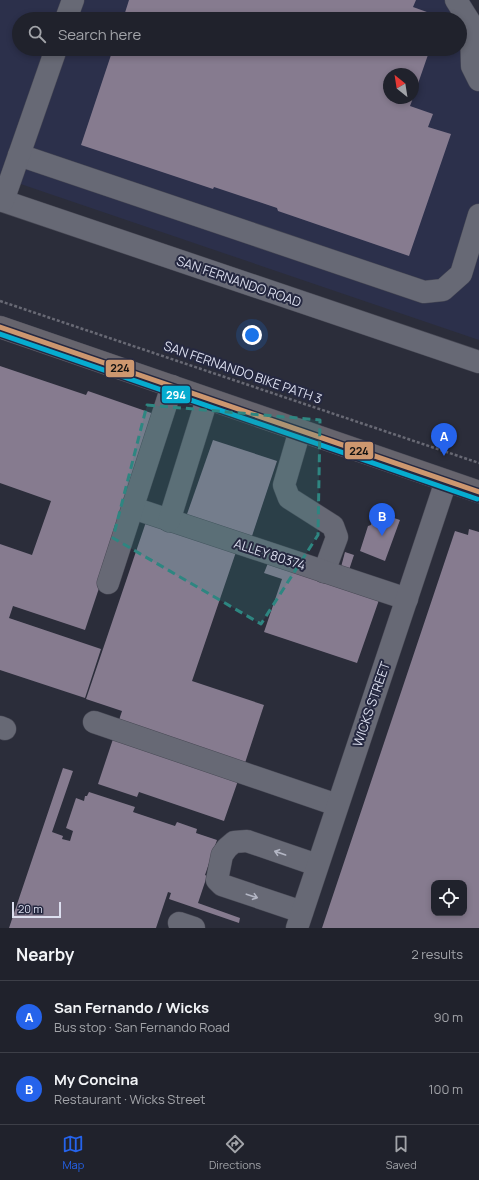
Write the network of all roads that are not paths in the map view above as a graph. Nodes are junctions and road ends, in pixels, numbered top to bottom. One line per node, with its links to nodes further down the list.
1 (72, 0): 3 (street)
2 (456, 0): 4 (street)
3 (68, 12)
4 (464, 12)
5 (467, 18): 7 (street)
6 (54, 56): 8 (street)
7 (479, 80)
8 (19, 155): 9 (street); 10 (street)
9 (2, 201): 12 (street, SAN FERNANDO ROAD)
10 (479, 215)
11 (0, 327): 13 (main road)
12 (479, 362)
13 (172, 386): 14 (main road); 18 (street)
14 (207, 398): 15 (main road); 19 (street)
15 (300, 430): 16 (main road); 20 (street)
16 (446, 481): 17 (main road); 22 (street, WICKS STREET)
17 (479, 492)
18 (133, 508): 19 (street, ALLEY 80374); 21 (street)
19 (169, 521): 20 (street, ALLEY 80374)
20 (324, 572): 22 (street, ALLEY 80374)
21 (108, 584)
22 (407, 599): 24 (street, WICKS STREET)
23 (94, 722): 24 (street)
24 (337, 805): 25 (street, WICKS STREET)
25 (317, 865): 26 (street, WICKS STREET); 26 (street, one-way to 26)
26 (299, 920)

